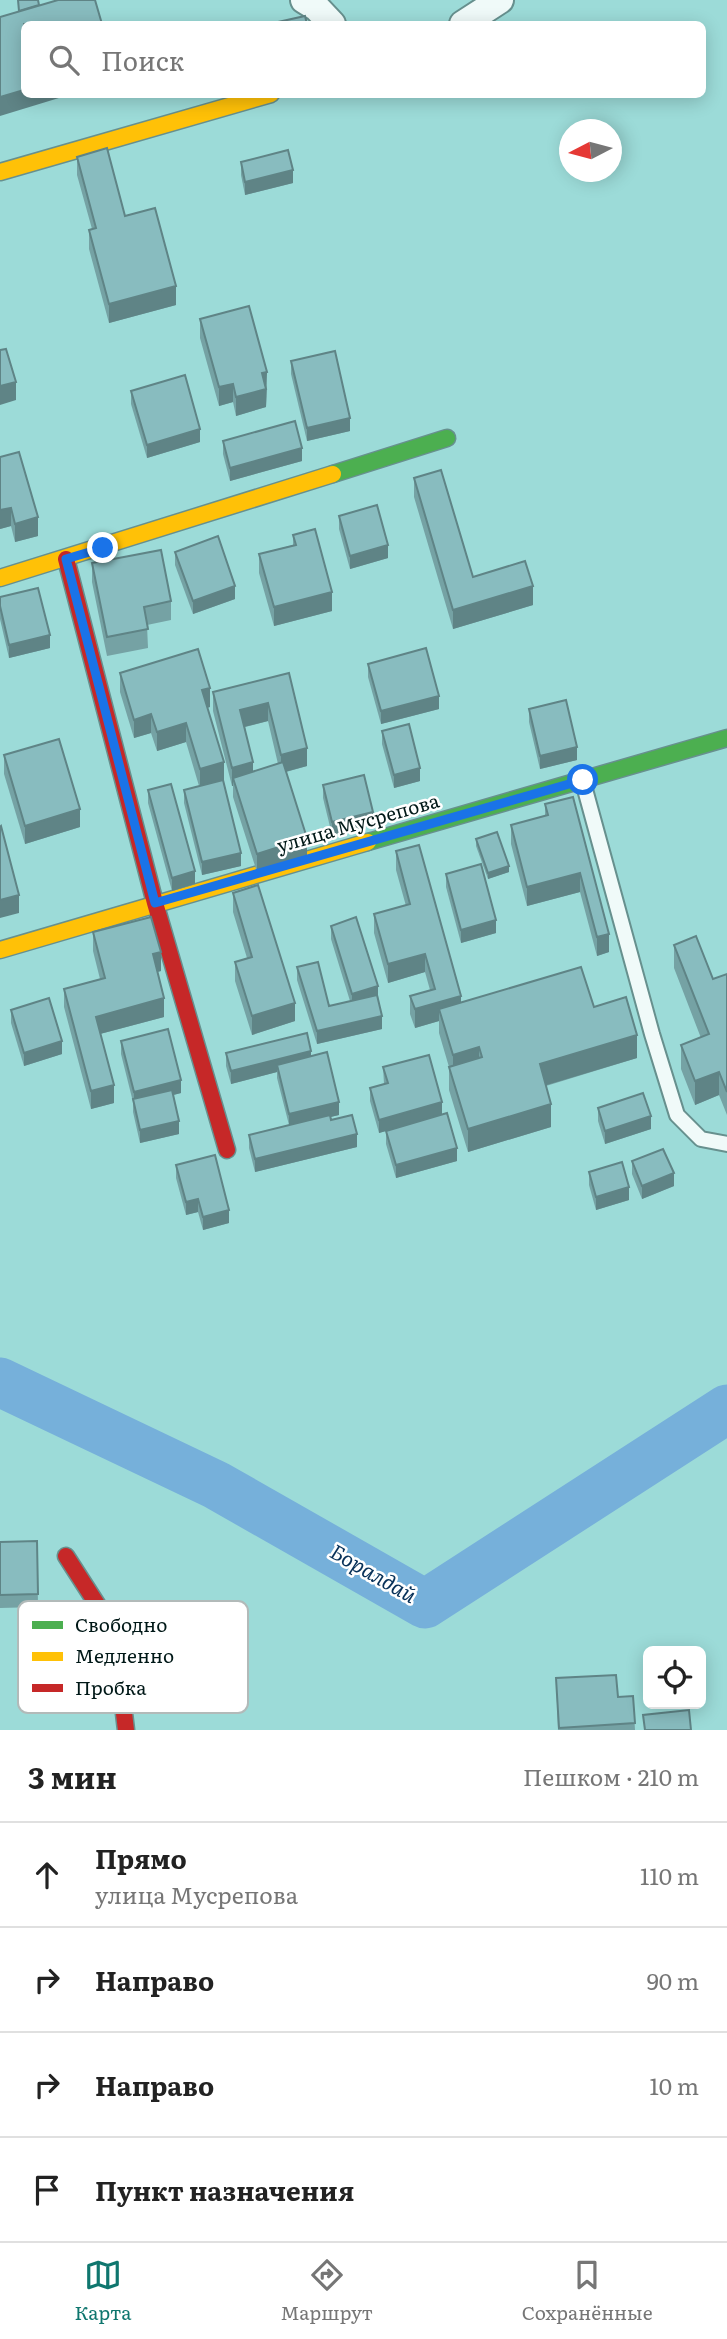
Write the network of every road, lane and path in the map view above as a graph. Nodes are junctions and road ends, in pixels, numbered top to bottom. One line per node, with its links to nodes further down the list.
1 (304, 0): 3 (street)
2 (500, 0): 4 (street)
3 (329, 21)
4 (468, 21)
5 (257, 98): 6 (street)
6 (0, 172)
7 (447, 438): 8 (street)
8 (66, 559): 9 (street); 12 (street)
9 (0, 578)
10 (727, 738): 11 (street, улица Мусрепова)
11 (583, 780): 12 (street, улица Мусрепова); 14 (lane)
12 (155, 903): 13 (street, улица Мусрепова); 15 (street)
13 (0, 950)
14 (727, 1144)
15 (227, 1150)
16 (66, 1556): 17 (street)
17 (95, 1601)

